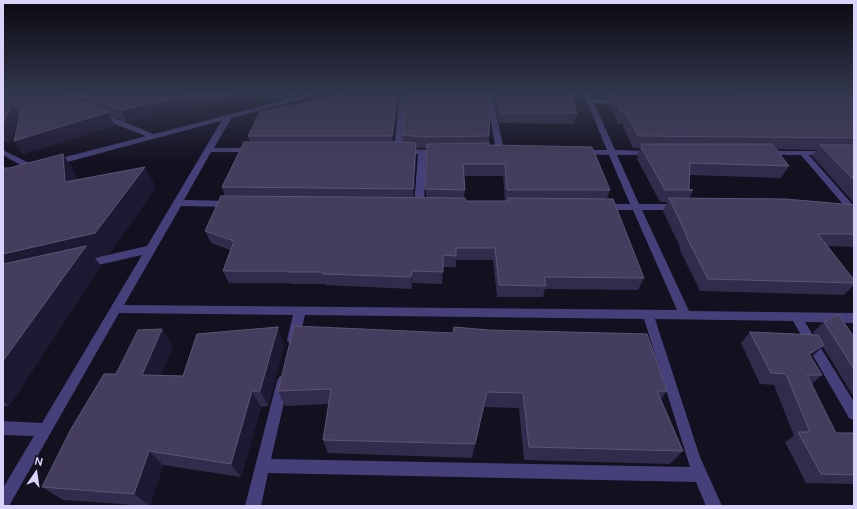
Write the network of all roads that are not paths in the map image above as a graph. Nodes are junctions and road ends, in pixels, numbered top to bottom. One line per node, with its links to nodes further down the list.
1 (228, 117): 8 (street)
2 (107, 118): 7 (street)
3 (225, 118): 7 (street)
4 (403, 118): 12 (street)
5 (491, 118): 10 (street)
6 (597, 118): 15 (street)
7 (154, 136): 20 (street)
8 (209, 150): 9 (street); 22 (street)
9 (264, 150)
10 (500, 151)
11 (3, 152): 20 (street)
12 (422, 152): 13 (street); 24 (street)
13 (446, 152)
14 (575, 152): 15 (street)
15 (612, 152): 16 (street); 26 (street)
16 (660, 153)
17 (755, 153): 18 (street)
18 (803, 153): 19 (street); 29 (street)
19 (854, 153)
20 (40, 166): 21 (street)
21 (18, 172)
22 (177, 203): 23 (street); 30 (street)
23 (240, 204)
24 (419, 206)
25 (597, 207): 26 (street)
26 (636, 207): 27 (street); 35 (street)
27 (691, 207)
28 (834, 207): 29 (street)
29 (852, 207)
30 (151, 249): 31 (street); 32 (street)
31 (77, 266)
32 (116, 309): 33 (street); 42 (street)
33 (300, 311): 34 (street); 38 (street)
34 (648, 314): 35 (street); 44 (street)
35 (685, 315): 36 (street)
36 (796, 317): 37 (street); 40 (street)
37 (854, 318)
38 (291, 350)
39 (287, 365): 43 (street)
40 (854, 414)
41 (3, 428): 42 (street)
42 (45, 430): 45 (street)
43 (262, 466): 44 (street); 46 (street)
44 (701, 475): 47 (street)
45 (3, 502)
46 (253, 506)
47 (714, 506)

